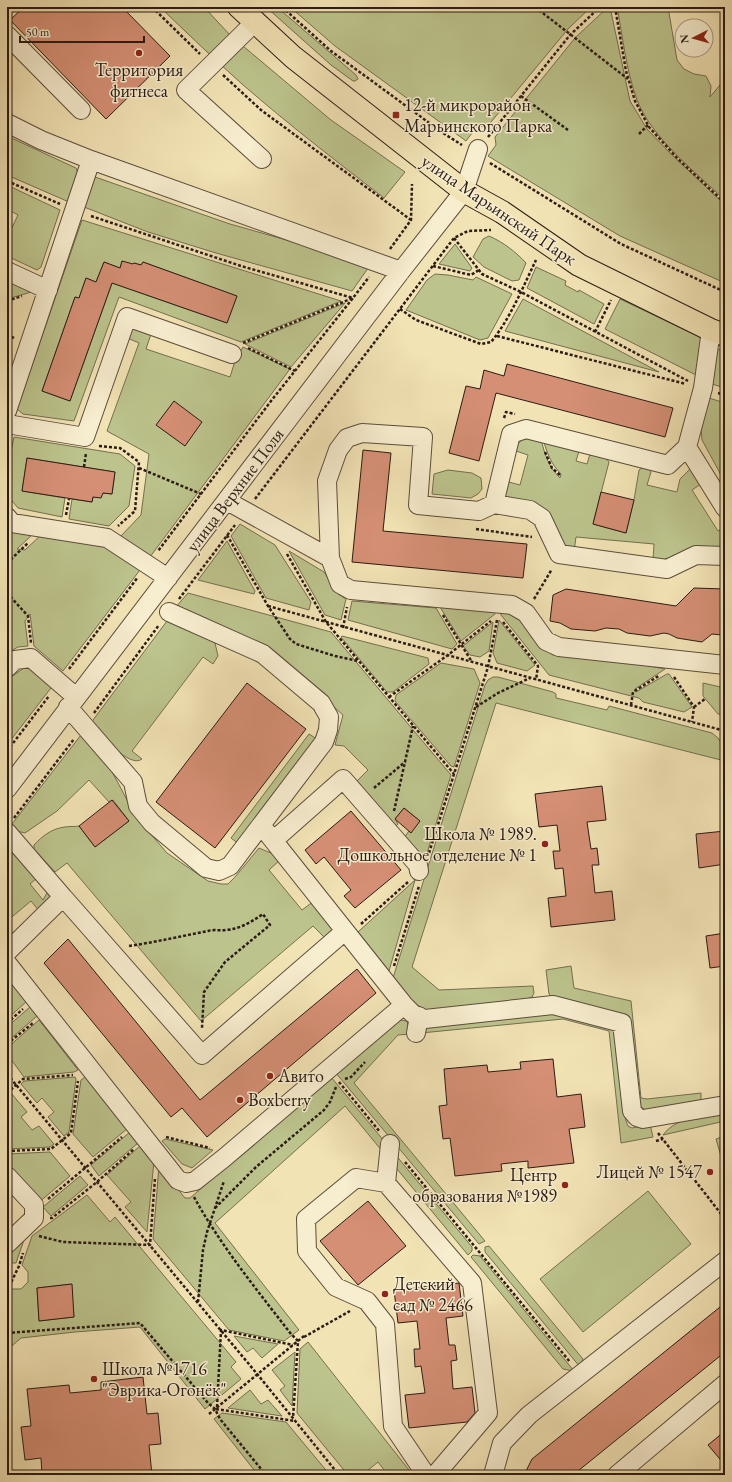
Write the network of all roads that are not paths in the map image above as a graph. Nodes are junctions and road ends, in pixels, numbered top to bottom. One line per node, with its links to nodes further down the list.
1 (239, 7): 2 (main road, улица Марьинский Парк)
2 (255, 22): 7 (street); 9 (main road, улица Марьинский Парк)
3 (7, 35): 4 (street)
4 (81, 110)
5 (7, 123): 8 (street)
6 (477, 152): 9 (street)
7 (262, 159)
8 (91, 160): 11 (street); 12 (street)
9 (464, 191): 11 (street, улица Верхние Поля); 13 (main road, улица Марьинский Парк)
10 (7, 271): 12 (street)
11 (401, 271): 18 (street, улица Верхние Поля)
12 (48, 290): 15 (street)
13 (718, 333): 17 (street)
14 (232, 354): 16 (street)
15 (7, 411)
16 (7, 424)
17 (687, 447): 19 (street); 20 (street)
18 (227, 501): 23 (street); 24 (street, улица Верхние Поля)
19 (494, 504): 22 (street); 23 (street)
20 (725, 508)
21 (7, 517): 24 (street)
22 (725, 556)
23 (330, 558): 26 (street)
24 (168, 578): 28 (street, улица Верхние Поля)
25 (169, 612): 30 (street)
26 (725, 665)
27 (7, 668): 28 (street)
28 (72, 702): 29 (street, улица Верхние Поля); 30 (street)
29 (7, 789)
30 (262, 825): 32 (street)
31 (9, 826): 34 (street)
32 (274, 840): 33 (street); 35 (street)
33 (421, 873)
34 (64, 897): 35 (street); 36 (street)
35 (347, 933): 38 (street)
36 (7, 952)
37 (7, 963): 38 (street)
38 (404, 1005): 39 (street)
39 (725, 1105)
40 (390, 1144): 42 (street)
41 (7, 1176): 43 (street)
42 (386, 1183): 46 (street); 47 (street)
43 (7, 1244)
44 (725, 1261): 48 (street)
45 (725, 1384): 49 (street)
46 (426, 1475)
47 (435, 1475)
48 (493, 1475)
49 (617, 1475)

